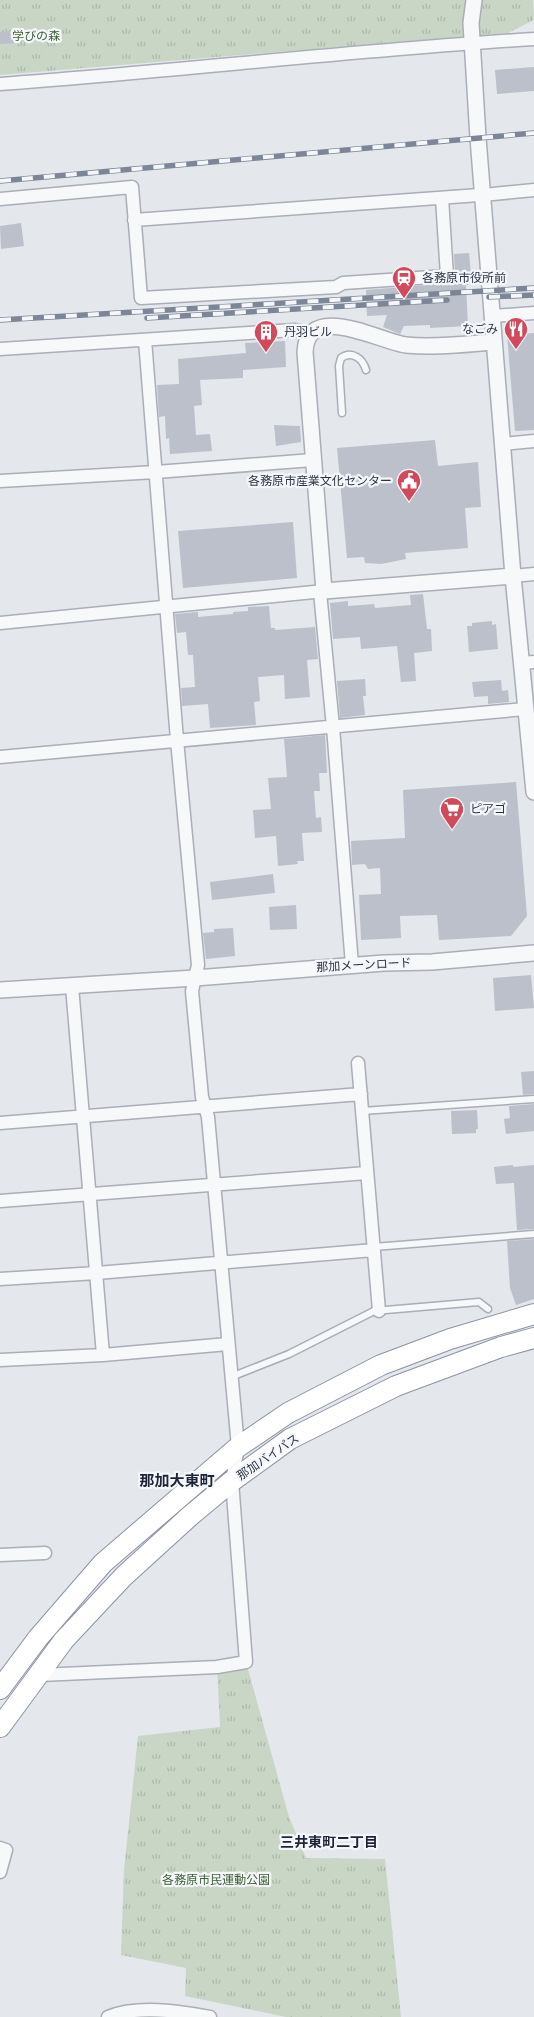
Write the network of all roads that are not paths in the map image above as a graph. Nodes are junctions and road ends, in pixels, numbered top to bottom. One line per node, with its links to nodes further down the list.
1 (474, 0): 3 (street)
2 (534, 39): 3 (street)
3 (471, 43): 4 (street); 6 (street)
4 (0, 84)
5 (534, 190): 6 (street)
6 (483, 195): 7 (street); 11 (street)
7 (442, 198): 9 (street); 9 (street)
8 (0, 199): 9 (street)
9 (134, 220)
10 (534, 313): 11 (street)
11 (493, 316): 14 (street)
12 (312, 333): 13 (street); 14 (street); 20 (street)
13 (146, 340): 15 (street); 21 (street)
14 (494, 342): 19 (street)
15 (0, 349)
16 (366, 370): 17 (lane)
17 (342, 413)
18 (534, 441): 19 (street)
19 (502, 444): 24 (street)
20 (313, 460): 21 (street); 25 (street)
21 (156, 472): 22 (street); 26 (street)
22 (0, 481)
23 (534, 574): 24 (street)
24 (513, 576): 25 (street); 28 (street)
25 (322, 592): 26 (street); 30 (street)
26 (167, 607): 27 (street); 31 (street)
27 (0, 623)
28 (528, 662): 29 (street)
29 (525, 709): 30 (street); 33 (street)
30 (333, 727): 31 (street); 35 (street)
31 (177, 740): 32 (street); 36 (street)
32 (0, 757)
33 (534, 792)
34 (534, 953): 35 (street, 那加メーンロード)
35 (352, 965): 36 (street, 那加メーンロード)
36 (195, 978): 37 (street, 那加メーンロード); 42 (street)
37 (72, 986): 38 (street, 那加メーンロード); 44 (street)
38 (0, 990)
39 (358, 1064): 40 (street)
40 (361, 1094): 42 (street); 43 (street)
41 (534, 1099): 43 (lane)
42 (205, 1107): 44 (street); 47 (street)
43 (362, 1111): 46 (street)
44 (83, 1116): 45 (street); 48 (street)
45 (0, 1123)
46 (368, 1173): 47 (street); 51 (street)
47 (214, 1184): 48 (street); 52 (street)
48 (90, 1195): 49 (street); 53 (street)
49 (0, 1201)
50 (534, 1234): 51 (lane)
51 (374, 1248): 52 (street); 56 (street)
52 (221, 1263): 53 (street); 59 (street)
53 (97, 1273): 54 (street); 60 (street)
54 (0, 1279)
55 (488, 1309): 56 (lane)
56 (379, 1311): 62 (lane)
57 (534, 1314): 63 (highway, 那加バイパス)
58 (534, 1338): 64 (highway, 那加バイパス)
59 (228, 1344): 60 (street); 62 (street)
60 (103, 1354): 61 (street)
61 (0, 1360)
62 (231, 1377): 63 (street)
63 (238, 1447): 64 (street); 68 (highway, 那加バイパス)
64 (232, 1481): 67 (highway, 那加バイパス); 67 (street)
65 (45, 1553): 66 (street)
66 (0, 1554)
67 (40, 1675): 69 (highway, 那加バイパス)
68 (2, 1683)
69 (0, 1727)
70 (0, 1848): 71 (street)
71 (0, 1872)
72 (108, 2017): 73 (street)
73 (210, 2017)

